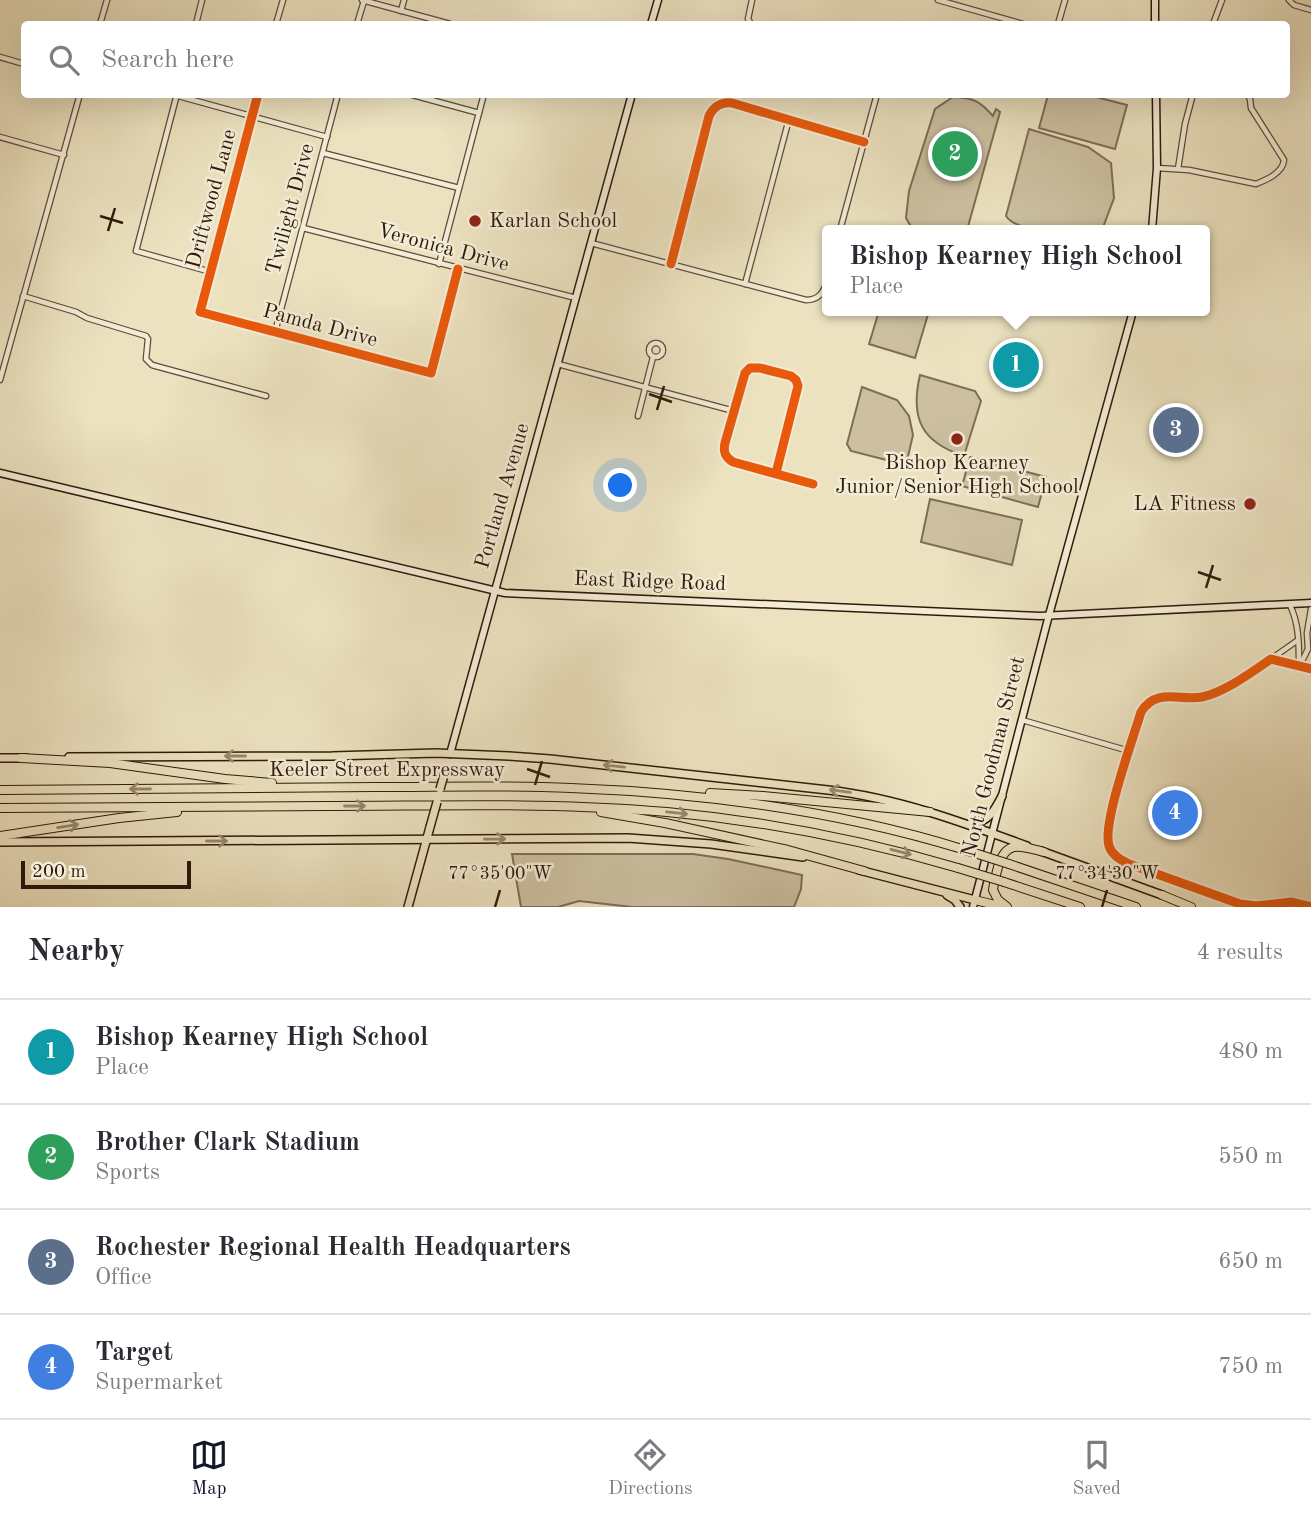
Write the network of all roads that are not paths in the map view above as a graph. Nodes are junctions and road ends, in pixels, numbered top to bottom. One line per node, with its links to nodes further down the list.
1 (107, 0): 15 (street)
2 (202, 0): 16 (street)
3 (283, 0): 17 (street)
4 (363, 0): 14 (street); 18 (street)
5 (404, 0): 14 (street)
6 (658, 0): 20 (main road)
7 (752, 0): 21 (street)
8 (938, 0): 22 (street)
9 (1065, 0): 23 (street)
10 (1155, 0): 24 (main road)
11 (1223, 0): 25 (street)
12 (1289, 0): 13 (street)
13 (1311, 10)
14 (401, 11): 19 (street)
15 (101, 21)
16 (197, 21)
17 (277, 21)
18 (358, 21)
19 (439, 21)
20 (652, 21)
21 (749, 21)
22 (1012, 21)
23 (1059, 21)
24 (1155, 21)
25 (1214, 21)
26 (0, 57): 27 (street)
27 (21, 63)
28 (79, 98): 47 (street)
29 (174, 98): 58 (street)
30 (186, 98): 41 (street)
31 (257, 98): 41 (street, Driftwood Lane)
32 (337, 98): 44 (street, Twilight Drive)
33 (423, 98): 40 (street)
34 (483, 98): 40 (street)
35 (631, 98): 54 (main road, Portland Avenue)
36 (876, 98): 45 (street)
37 (1156, 98): 48 (main road)
38 (1192, 98): 49 (street)
39 (1249, 98): 49 (street)
40 (479, 114): 50 (street)
41 (252, 116): 44 (street); 58 (street, Driftwood Lane)
42 (789, 119): 45 (street); 56 (street); 59 (street)
43 (0, 137): 47 (street)
44 (327, 137): 46 (street, Twilight Drive)
45 (864, 142): 51 (street)
46 (323, 153): 50 (street); 53 (street, Twilight Drive)
47 (64, 155): 61 (street)
48 (1157, 168): 49 (street); 52 (main road)
49 (1178, 169)
50 (459, 188): 55 (street)
51 (842, 225)
52 (1152, 225)
53 (303, 228): 55 (street, Veronica Drive); 65 (street, Twilight Drive)
54 (591, 243): 56 (street); 62 (main road, Portland Avenue)
55 (439, 264): 57 (street, Veronica Drive)
56 (671, 264): 59 (street)
57 (458, 268): 62 (street, Veronica Drive); 65 (street, Pamda Drive)
58 (211, 272): 63 (street, Driftwood Lane)
59 (745, 284): 60 (street)
60 (822, 292)
61 (23, 296): 68 (street); 70 (street)
62 (576, 298): 67 (main road, Portland Avenue)
63 (200, 312): 65 (street, Pamda Drive)
64 (1132, 316): 80 (main road, North Goodman Street)
65 (275, 332)
66 (653, 357): 69 (street)
67 (558, 364): 69 (street); 76 (main road, Portland Avenue)
68 (0, 380)
69 (646, 388): 71 (street); 72 (street)
70 (266, 396)
71 (734, 411): 73 (street); 73 (street)
72 (638, 416)
73 (776, 473): 75 (street)
74 (0, 474): 76 (main road, East Ridge Road)
75 (813, 484)
76 (495, 591): 80 (main road, East Ridge Road); 88 (main road, Portland Avenue)
77 (1311, 603): 78 (main road, East Ridge Road)
78 (1290, 604): 80 (main road, East Ridge Road); 81 (street)
79 (1311, 609): 82 (street)
80 (1049, 615): 86 (main road, North Goodman Street)
81 (1299, 639): 83 (street); 84 (street)
82 (1309, 651): 84 (street)
83 (1271, 659): 84 (street); 87 (street)
84 (1299, 665): 85 (street)
85 (1311, 669)
86 (1022, 720): 87 (street); 94 (main road, North Goodman Street)
87 (1129, 751): 115 (street)
88 (450, 754): 90 (main road, one-way to 90); 98 (main road, one-way to 88); 102 (main road, Portland Avenue, bridge)
89 (0, 758): 90 (main road)
90 (21, 758): 91 (highway)
91 (355, 788): 92 (highway, Keeler Street Expressway, one-way to 92); 93 (highway, Keeler Street Expressway)
92 (0, 790)
93 (637, 791): 98 (highway); 113 (highway, Keeler Street Expressway, bridge)
94 (1002, 796): 99 (main road); 100 (main road, North Goodman Street)
95 (536, 806): 96 (highway, Keeler Street Expressway, one-way to 95); 105 (highway); 112 (highway, Keeler Street Expressway, one-way to 112, bridge)
96 (286, 807): 97 (highway, Keeler Street Expressway); 101 (highway, one-way to 96)
97 (0, 808)
98 (930, 812): 99 (main road)
99 (961, 822): 100 (main road)
100 (992, 833): 104 (main road); 108 (main road, North Goodman Street)
101 (0, 836)
102 (426, 839): 103 (main road, one-way to 102); 105 (main road, one-way to 105); 109 (main road, Portland Avenue)
103 (0, 842)
104 (1044, 852): 107 (main road); 111 (highway)
105 (864, 872): 106 (main road)
106 (937, 890): 108 (main road); 110 (main road)
107 (1162, 895): 114 (highway)
108 (974, 903): 111 (highway)
109 (408, 907)
110 (960, 907)
111 (1005, 907)
112 (1080, 907)
113 (1136, 907)
114 (1193, 907)
115 (1310, 907)

